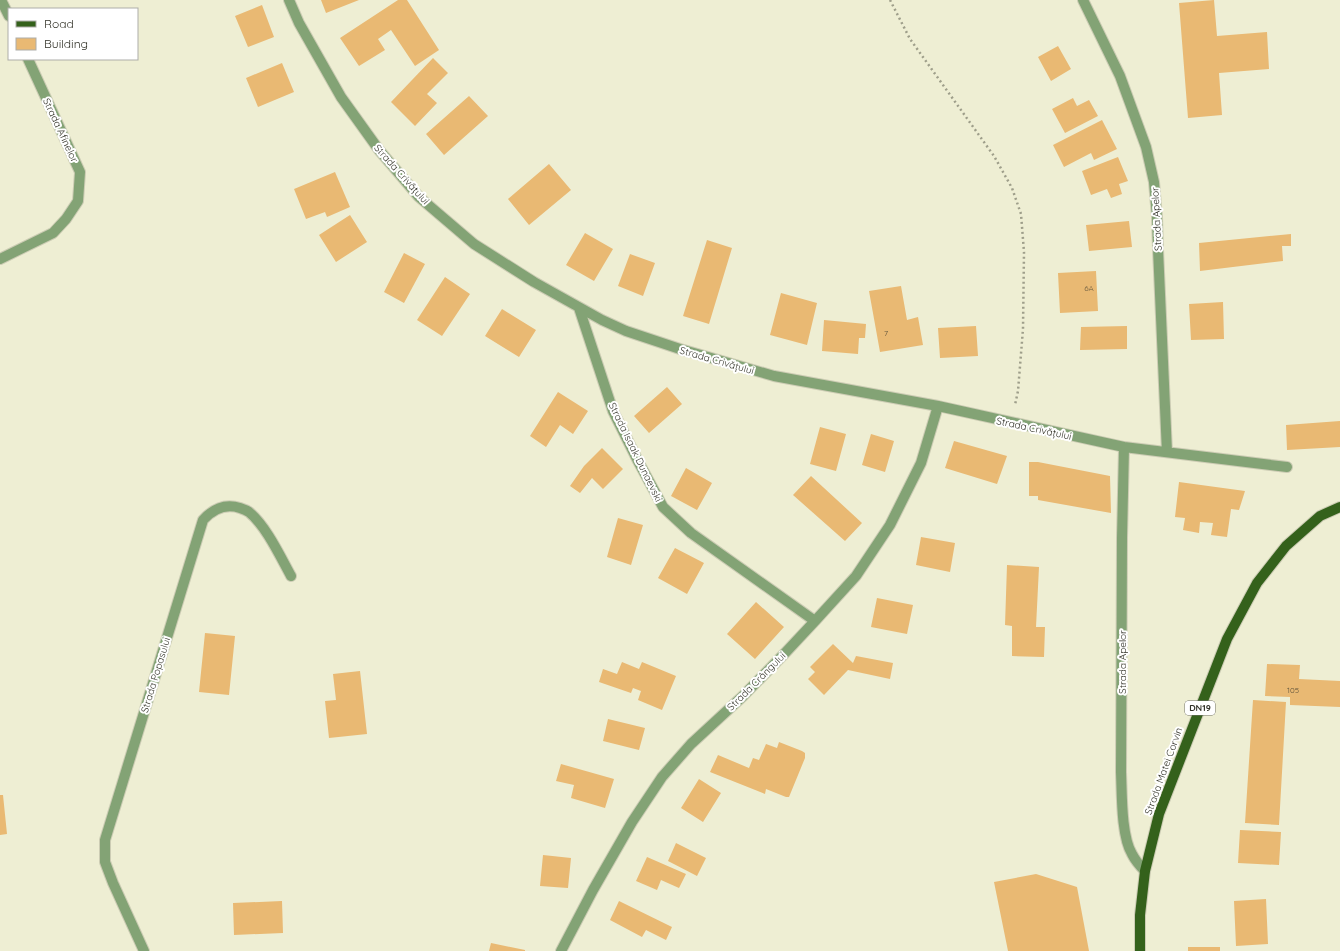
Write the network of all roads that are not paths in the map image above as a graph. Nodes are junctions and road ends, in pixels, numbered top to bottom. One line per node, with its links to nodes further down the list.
1 (1, 0): 4 (street)
2 (290, 0): 7 (street, Strada Crivățului)
3 (1083, 0): 10 (street, Strada Apelor)
4 (8, 14)
5 (28, 60): 6 (street, Strada Afinelor)
6 (0, 259)
7 (579, 308): 8 (street, Strada Crivățului); 14 (street, Strada Isaak Dunaevski)
8 (938, 406): 9 (street, Strada Crivățului); 14 (street, Strada Crângului)
9 (1124, 447): 10 (street, Strada Crivățului); 15 (street, Strada Apelor)
10 (1167, 452): 11 (street, Strada Crivățului)
11 (1287, 467)
12 (1340, 507): 15 (main road, Strada Matei Corvin / DN19)
13 (292, 576): 16 (street, Strada Popasului)
14 (815, 621): 17 (street, Strada Crângului)
15 (1145, 871): 18 (main road, Strada Matei Corvin / DN19)
16 (144, 951)
17 (561, 951)
18 (1140, 951)

